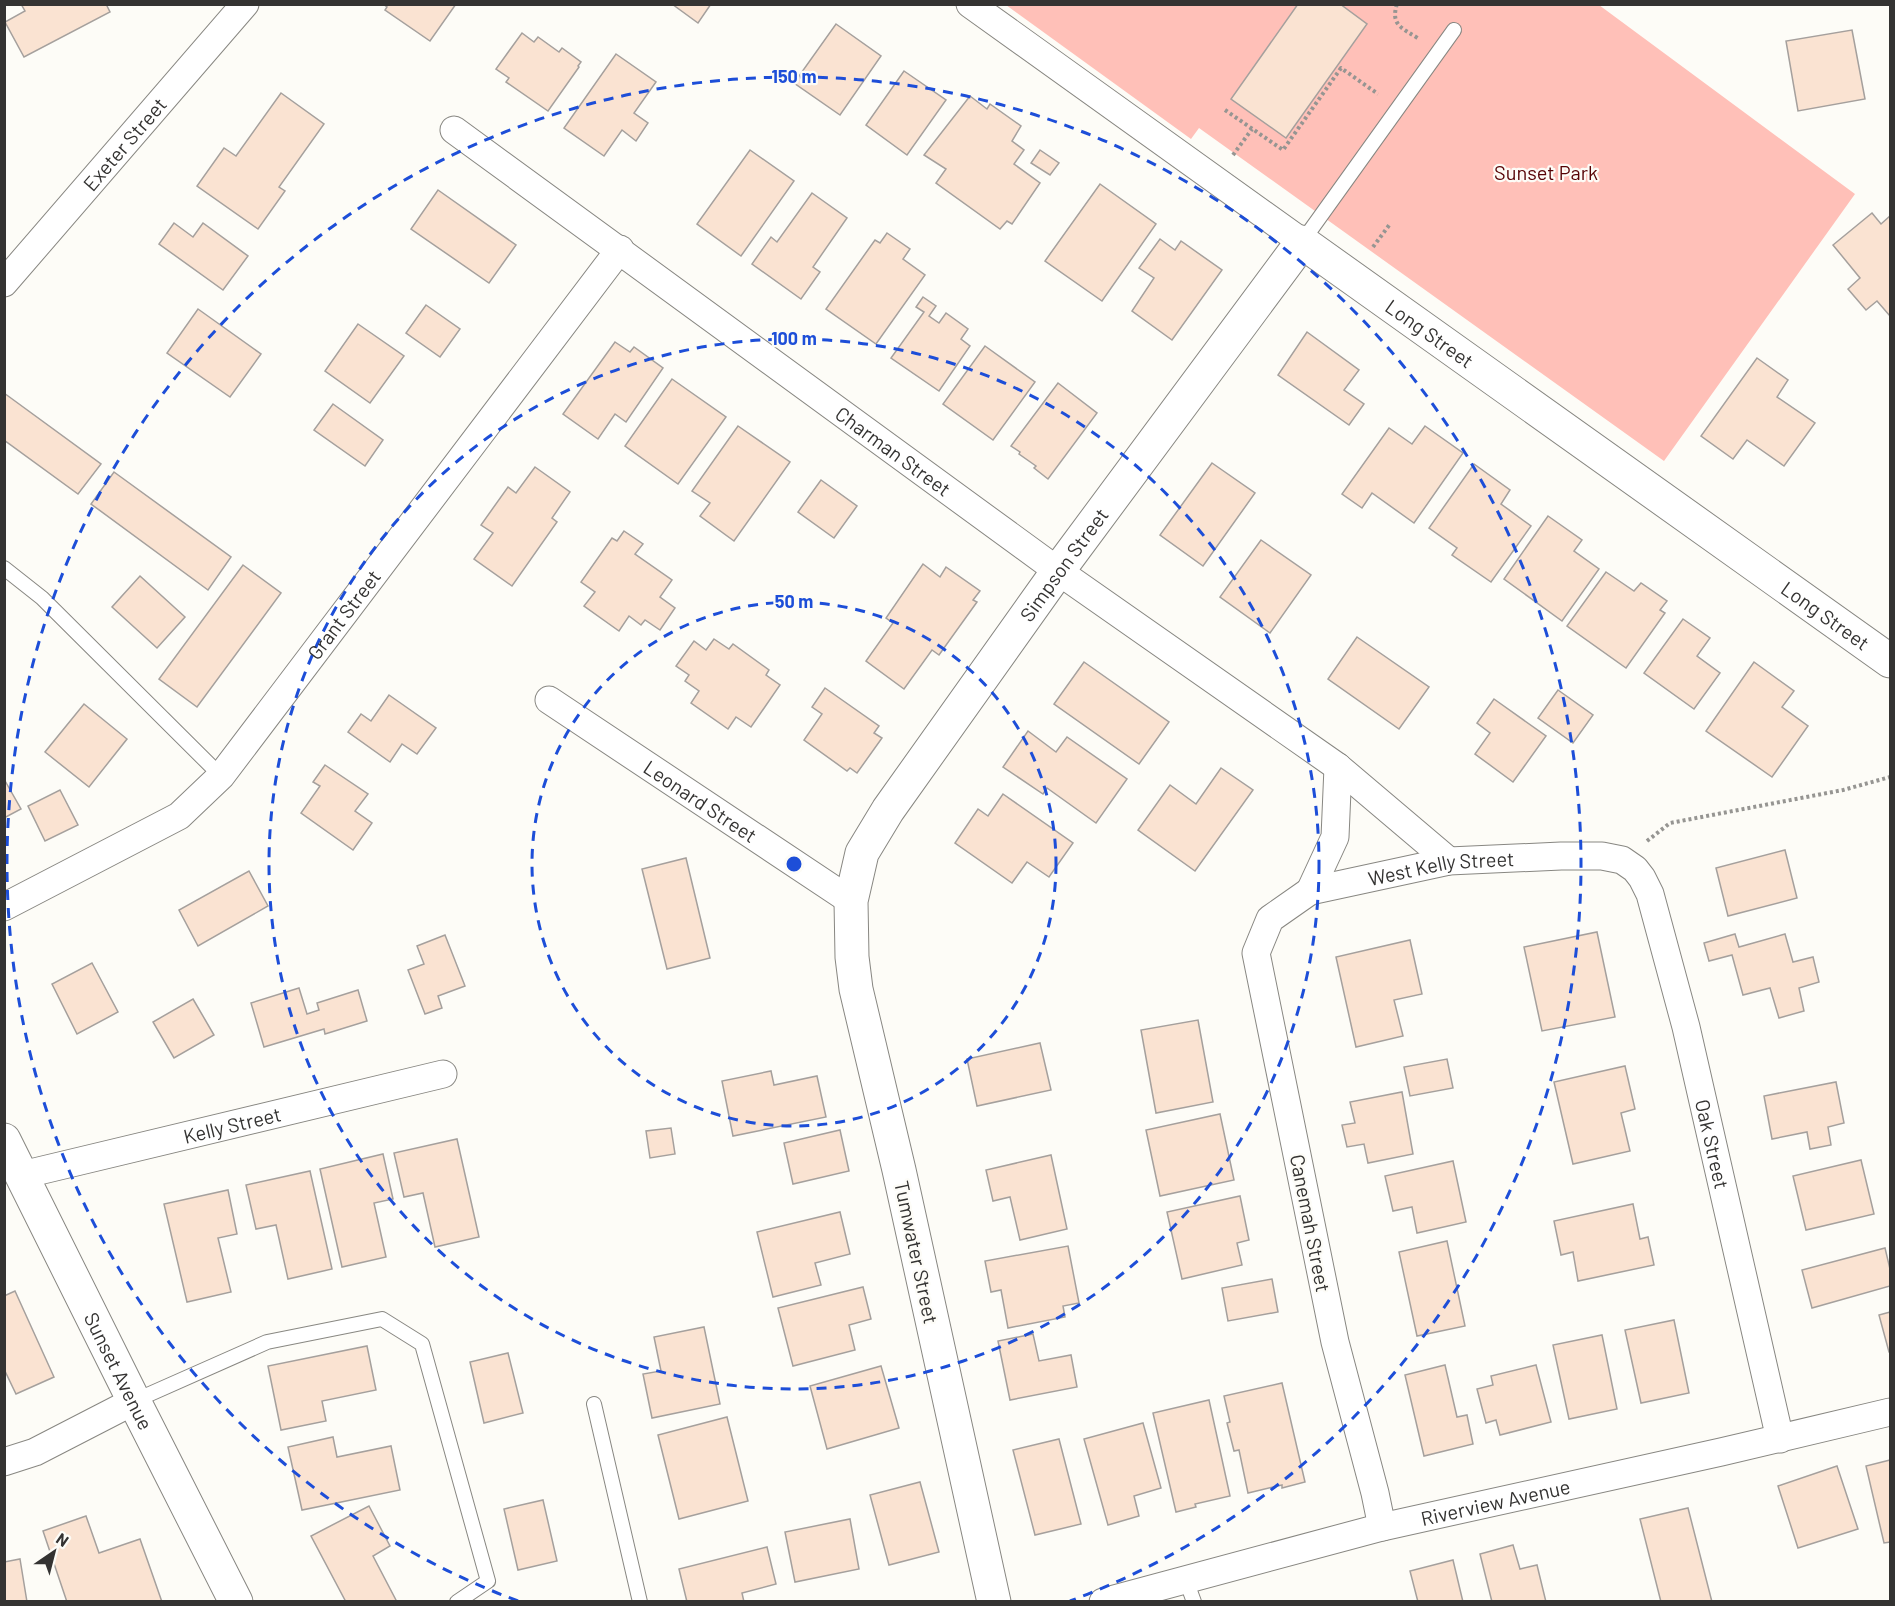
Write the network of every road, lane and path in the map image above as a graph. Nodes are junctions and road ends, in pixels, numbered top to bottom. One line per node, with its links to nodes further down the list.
1 (245, 4): 15 (street, Exeter Street)
2 (970, 4): 12 (street, Long Street)
3 (1397, 4): 5 (path)
4 (1454, 30): 6 (lane)
5 (1421, 40)
6 (1398, 108): 8 (path); 12 (lane)
7 (1225, 110): 8 (path)
8 (1252, 129): 10 (path)
9 (454, 130): 14 (street, Charman Street)
10 (1233, 155)
11 (1390, 225): 13 (path)
12 (1302, 242): 17 (street, Simpson Street); 18 (street, Long Street)
13 (1373, 247)
14 (620, 249): 17 (street, Charman Street); 21 (street, Grant Street)
15 (4, 283)
16 (4, 568): 21 (lane)
17 (1058, 571): 20 (street, Charman Street); 27 (street, Simpson Street)
18 (1890, 660)
19 (549, 700): 27 (street, Leonard Street)
20 (1338, 767): 25 (street, Charman Street); 26 (street)
21 (221, 776): 28 (street, Grant Street)
22 (1890, 777): 23 (path)
23 (1654, 836)
24 (1622, 860): 25 (street, West Kelly Street); 36 (street, Oak Street)
25 (1449, 861): 26 (street, West Kelly Street)
26 (1310, 891): 29 (street, West Kelly Street)
27 (851, 901): 43 (street, Tumwater Street)
28 (4, 907)
29 (1270, 919): 38 (street, Canemah Street)
30 (443, 1074): 32 (street, Kelly Street)
31 (4, 1140): 32 (street, Sunset Avenue)
32 (22, 1175): 33 (street, Sunset Avenue)
33 (134, 1401): 37 (street); 40 (street, Sunset Avenue); 41 (lane)
34 (594, 1404): 42 (lane)
35 (1890, 1412): 36 (street, Riverview Avenue)
36 (1780, 1439): 38 (street, Riverview Avenue)
37 (4, 1462)
38 (1382, 1527): 39 (street, Riverview Avenue)
39 (1190, 1591): 44 (street, Riverview Avenue)
40 (236, 1602)
41 (457, 1602)
42 (640, 1602)
43 (994, 1602)
44 (1103, 1602)

